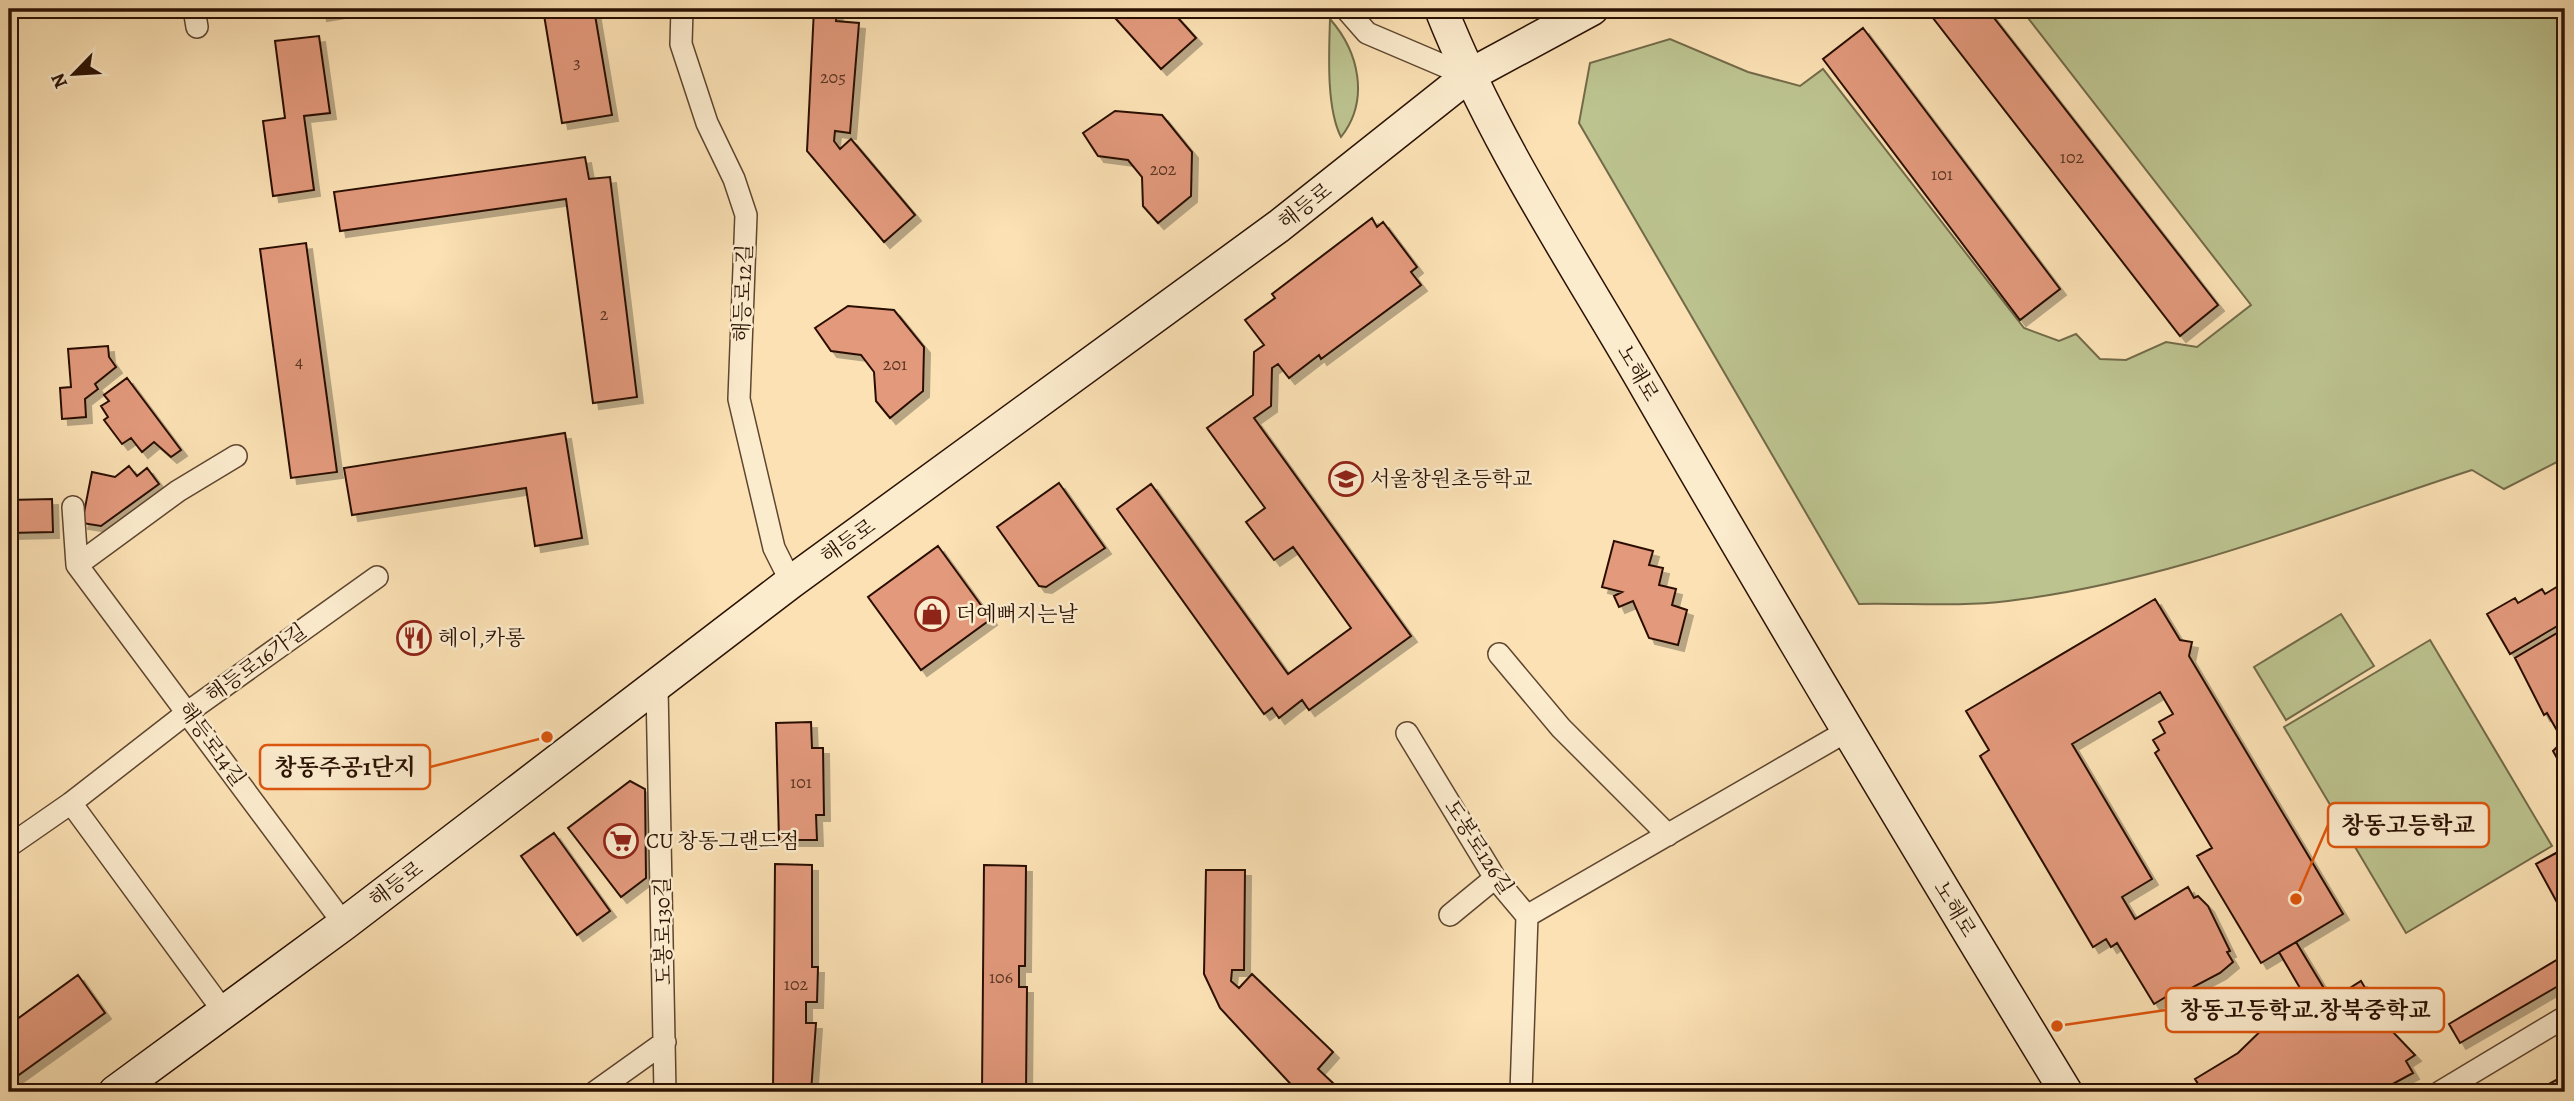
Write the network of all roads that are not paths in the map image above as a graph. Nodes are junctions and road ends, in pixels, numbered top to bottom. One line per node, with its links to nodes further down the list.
1 (682, 9): 10 (street, 해등로12길)
2 (1346, 9): 5 (street)
3 (1441, 9): 5 (main road, 노해로)
4 (1592, 9): 5 (main road, 해등로)
5 (1468, 76): 10 (main road, 해등로); 14 (main road, 노해로)
6 (236, 456): 8 (street)
7 (73, 507): 8 (street)
8 (77, 565): 13 (street, 해등로14길)
9 (377, 577): 13 (street, 해등로16가길)
10 (791, 582): 12 (main road, 해등로)
11 (1499, 654): 17 (street)
12 (657, 687): 22 (main road, 해등로); 25 (street, 도봉로130길)
13 (188, 712): 16 (street, 해등로16가길); 22 (street, 해등로14길)
14 (1847, 731): 17 (street); 27 (main road, 노해로)
15 (1407, 733): 19 (street, 도봉로126길)
16 (71, 803): 18 (street, 해등로16가길); 23 (street)
17 (1668, 835): 21 (street)
18 (9, 846)
19 (1495, 878): 20 (street); 21 (street, 도봉로126길)
20 (1450, 915)
21 (1527, 916): 31 (street, 도봉로126길)
22 (344, 924): 23 (main road, 해등로)
23 (224, 1012): 28 (main road, 해등로)
24 (2565, 1017): 26 (street)
25 (665, 1042): 29 (street); 30 (street, 도봉로130길)
26 (2452, 1089)
27 (2060, 1090)
28 (115, 1092)
29 (595, 1092)
30 (665, 1092)
31 (1521, 1092)

